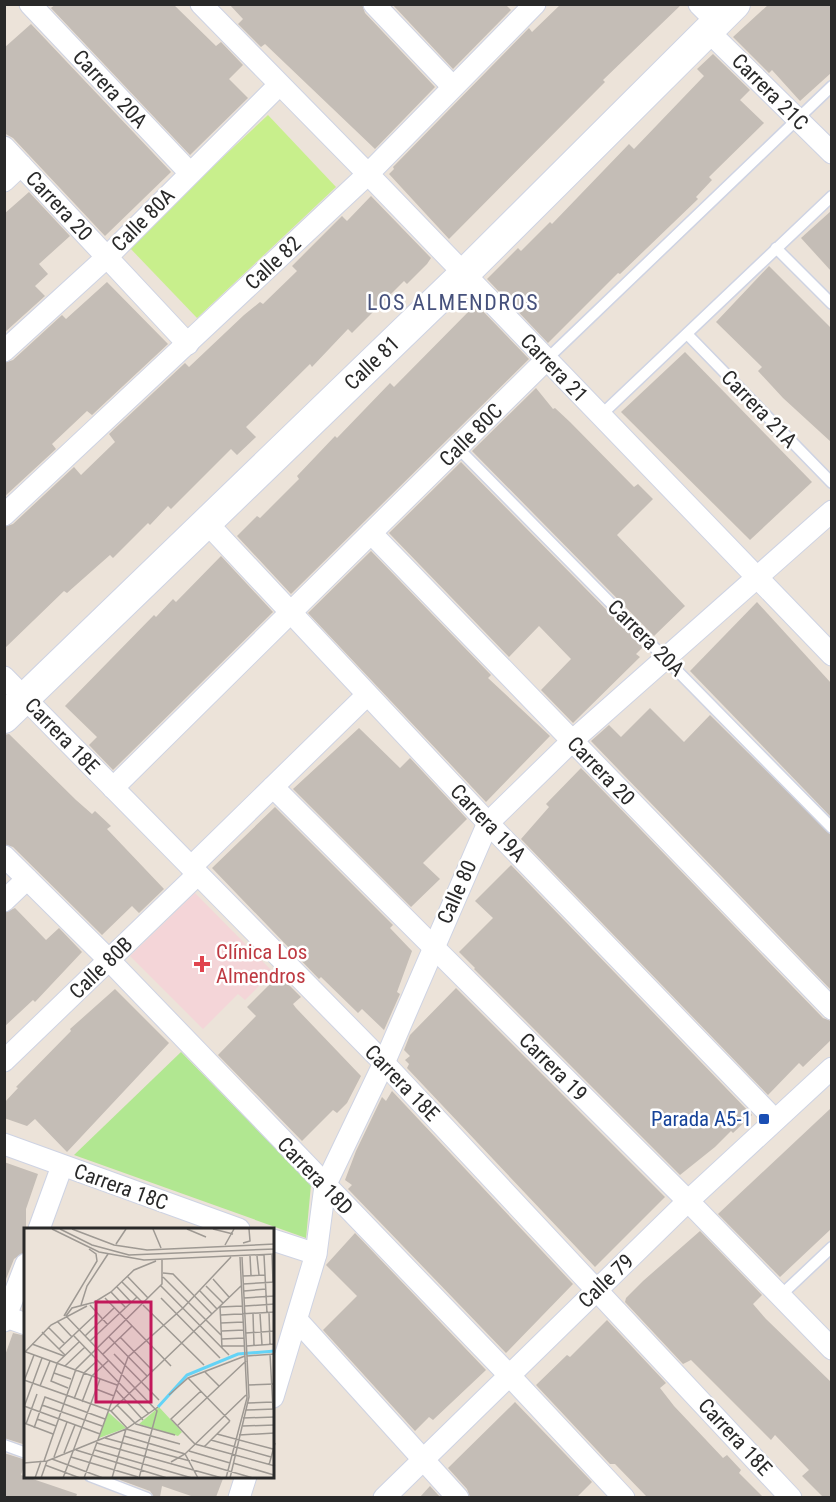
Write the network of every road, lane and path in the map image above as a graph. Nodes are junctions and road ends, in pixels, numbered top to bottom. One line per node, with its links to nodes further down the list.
1 (30, 4): 13 (street, Carrera 20A)
2 (201, 4): 6 (street, Carrera 21)
3 (374, 4): 7 (street)
4 (535, 4): 7 (street, Calle 82)
5 (715, 15): 9 (street, Carrera 21C); 19 (street, Calle 81)
6 (278, 86): 13 (street, Calle 80A); 14 (street, Carrera 21)
7 (452, 86): 14 (street, Calle 82)
8 (831, 86): 9 (lane, Calle 80C)
9 (796, 119): 11 (street, Carrera 21C); 24 (lane, Calle 80C)
10 (4, 147): 12 (street, Carrera 20)
11 (831, 153)
12 (21, 165): 15 (street); 18 (street, Carrera 20)
13 (190, 173): 18 (street, Calle 80A)
14 (368, 174): 19 (street, Carrera 21); 22 (street, Calle 82)
15 (4, 181)
16 (831, 196): 17 (lane)
17 (776, 248): 20 (lane); 21 (lane)
18 (107, 257): 22 (street, Carrera 20); 23 (street, Calle 80A)
19 (464, 274): 24 (street, Carrera 21); 30 (street, Calle 81)
20 (831, 304)
21 (687, 334): 25 (lane); 27 (lane, Carrera 21A)
22 (188, 344): 29 (street, Calle 82)
23 (4, 351)
24 (546, 360): 25 (street, Carrera 21); 26 (street, Calle 80C)
25 (600, 416): 32 (street, Carrera 21)
26 (458, 448): 31 (street, Calle 80C); 35 (lane, Carrera 20A)
27 (831, 483)
28 (831, 511): 32 (street, Calle 80)
29 (4, 515)
30 (207, 523): 33 (street, Carrera 19A); 37 (street, Calle 81)
31 (371, 533): 33 (street, Calle 80C); 38 (street, Carrera 20)
32 (755, 577): 34 (street, Carrera 21); 35 (street, Calle 80)
33 (291, 614): 36 (street, Carrera 19A); 40 (street, Calle 80C)
34 (831, 655)
35 (667, 659): 38 (street, Calle 80); 42 (lane, Carrera 20A)
36 (367, 695): 39 (street, Calle 80B); 41 (street, Carrera 19A)
37 (11, 698): 40 (street, Carrera 18E)
38 (572, 741): 41 (street, Calle 80); 49 (street, Carrera 20)
39 (273, 787): 44 (street, Calle 80B); 47 (street, Carrera 19)
40 (113, 788): 44 (street, Carrera 18E)
41 (488, 823): 47 (street, Calle 80); 53 (street, Carrera 19A)
42 (831, 828)
43 (4, 856): 45 (street, Carrera 18D)
44 (194, 871): 48 (street, Calle 80B); 51 (street, Carrera 18E)
45 (27, 879): 46 (street); 48 (street, Carrera 18D)
46 (4, 901)
47 (433, 946): 51 (street, Calle 80); 57 (street, Carrera 19)
48 (110, 961): 50 (street, Calle 80B); 56 (street, Carrera 18D)
49 (831, 1009)
50 (4, 1061)
51 (384, 1063): 56 (street, Calle 80); 65 (street, Carrera 18E)
52 (831, 1068): 53 (street, Calle 79)
53 (774, 1119): 57 (street, Calle 79)
54 (4, 1144): 55 (street, Carrera 18C)
55 (62, 1166): 58 (street, Carrera 18C); 59 (street)
56 (325, 1186): 63 (street, Calle 80); 70 (street, Carrera 18D)
57 (688, 1201): 65 (street, Calle 79); 66 (street, Carrera 19)
58 (202, 1223): 60 (street, Carrera 18C)
59 (39, 1228)
60 (232, 1228)
61 (274, 1240): 63 (street)
62 (831, 1247): 66 (lane)
63 (316, 1254): 67 (street, Calle 80)
64 (24, 1272): 68 (street)
65 (597, 1289): 70 (street, Calle 79); 82 (street, Carrera 18E)
66 (780, 1296): 69 (street, Carrera 19)
67 (297, 1320): 71 (street, Calle 80); 74 (street)
68 (12, 1321)
69 (831, 1349)
70 (509, 1375): 74 (street, Calle 79); 81 (street, Carrera 18D)
71 (274, 1394)
72 (4, 1445): 73 (lane)
73 (24, 1452)
74 (423, 1459): 79 (street, Calle 79); 80 (street)
75 (95, 1478): 77 (lane)
76 (245, 1478): 78 (street)
77 (147, 1497)
78 (238, 1497)
79 (384, 1497)
80 (458, 1497)
81 (624, 1497)
82 (791, 1497)

